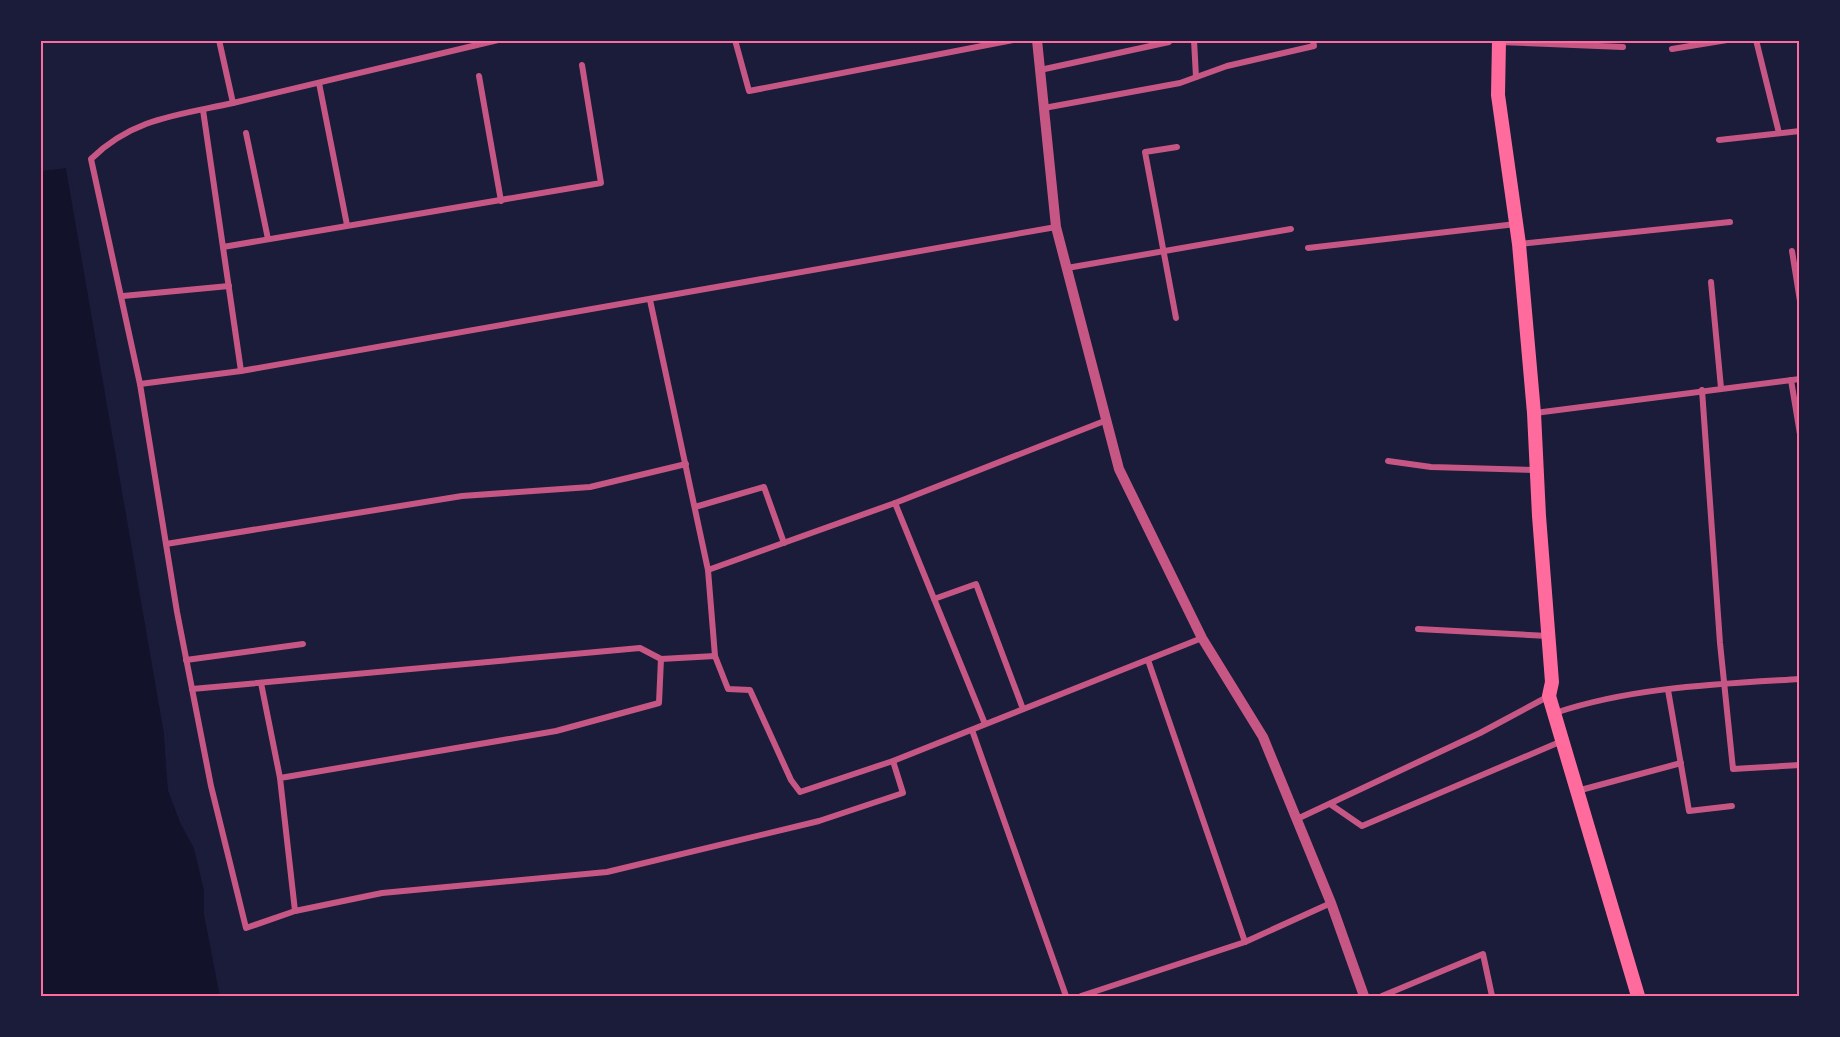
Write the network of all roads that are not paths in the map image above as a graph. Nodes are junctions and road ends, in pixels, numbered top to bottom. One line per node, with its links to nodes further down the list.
1 (219, 40): 19 (street)
2 (498, 40): 18 (street)
3 (735, 40): 4 (street)
4 (1013, 40)
5 (1037, 40): 15 (street)
6 (1194, 40): 17 (street)
7 (1313, 40): 17 (street)
8 (1727, 40): 13 (street)
9 (1756, 40): 24 (street)
10 (1499, 41): 12 (street); 29 (main road)
11 (1169, 42): 15 (street)
12 (1623, 47)
13 (1672, 49)
14 (582, 64): 27 (street)
15 (1040, 70): 20 (street)
16 (479, 76): 27 (street)
17 (1196, 77): 20 (street)
18 (319, 83): 19 (street); 30 (street)
19 (233, 103): 21 (street)
20 (1044, 108): 31 (street)
21 (203, 110): 35 (street); 42 (street)
22 (1800, 131): 24 (street)
23 (246, 133): 33 (street)
24 (1779, 134): 25 (street)
25 (1719, 140)
26 (1178, 147): 37 (street)
27 (501, 201): 30 (street)
28 (1730, 222): 34 (street)
29 (1516, 224): 34 (main road); 36 (street)
30 (346, 225): 33 (street)
31 (1056, 227): 39 (street); 43 (street)
32 (1291, 229): 37 (street)
33 (268, 239): 35 (street)
34 (1520, 243): 52 (main road)
35 (224, 247): 41 (street)
36 (1308, 248)
37 (1164, 251): 39 (street); 45 (street)
38 (1792, 251): 44 (street)
39 (1067, 268): 53 (street)
40 (1711, 282): 50 (street)
41 (229, 286): 42 (street); 46 (street)
42 (123, 296): 49 (street)
43 (650, 300): 46 (street); 56 (street)
44 (1800, 301)
45 (1176, 318)
46 (241, 371): 49 (street)
47 (1800, 379): 48 (street)
48 (1791, 380): 50 (street); 54 (street)
49 (140, 384): 61 (street)
50 (1721, 388): 51 (street)
51 (1702, 390): 52 (street); 73 (street)
52 (1534, 413): 57 (main road)
53 (1107, 420): 58 (street); 66 (street)
54 (1800, 434)
55 (1388, 461): 57 (street)
56 (686, 464): 59 (street); 61 (street)
57 (1537, 470): 65 (main road)
58 (895, 503): 60 (street); 63 (street)
59 (695, 507): 60 (street); 62 (street)
60 (784, 543): 62 (street)
61 (166, 544): 70 (street)
62 (708, 570): 68 (street)
63 (934, 599): 78 (street); 80 (street)
64 (1418, 629): 65 (street)
65 (1548, 636): 77 (main road)
66 (1202, 638): 71 (street); 90 (street)
67 (303, 644): 70 (street)
68 (715, 656): 69 (street); 83 (street)
69 (661, 659): 74 (street); 86 (street)
70 (186, 660): 75 (street)
71 (1148, 660): 78 (street); 93 (street)
72 (1800, 679): 73 (street)
73 (1724, 683): 76 (street); 85 (street)
74 (261, 684): 75 (street); 86 (street)
75 (192, 689): 92 (street)
76 (1668, 690): 79 (street); 84 (street)
77 (1549, 696): 79 (main road); 88 (street)
78 (1023, 709): 80 (street)
79 (1554, 713): 82 (main road)
80 (985, 724): 81 (street)
81 (972, 730): 83 (street); 94 (street)
82 (1562, 741): 87 (main road); 88 (street)
83 (892, 761): 92 (street)
84 (1681, 763): 87 (street); 89 (street)
85 (1800, 765)
86 (280, 778): 92 (street)
87 (1577, 792): 99 (main road)
88 (1330, 804): 90 (street)
89 (1732, 806)
90 (1297, 819): 91 (street)
91 (1331, 903): 93 (street); 96 (street)
92 (295, 911)
93 (1245, 942): 95 (street)
94 (1066, 996)
95 (1081, 996)
96 (1364, 996)
97 (1382, 996): 98 (street)
98 (1492, 996)
99 (1638, 996)

